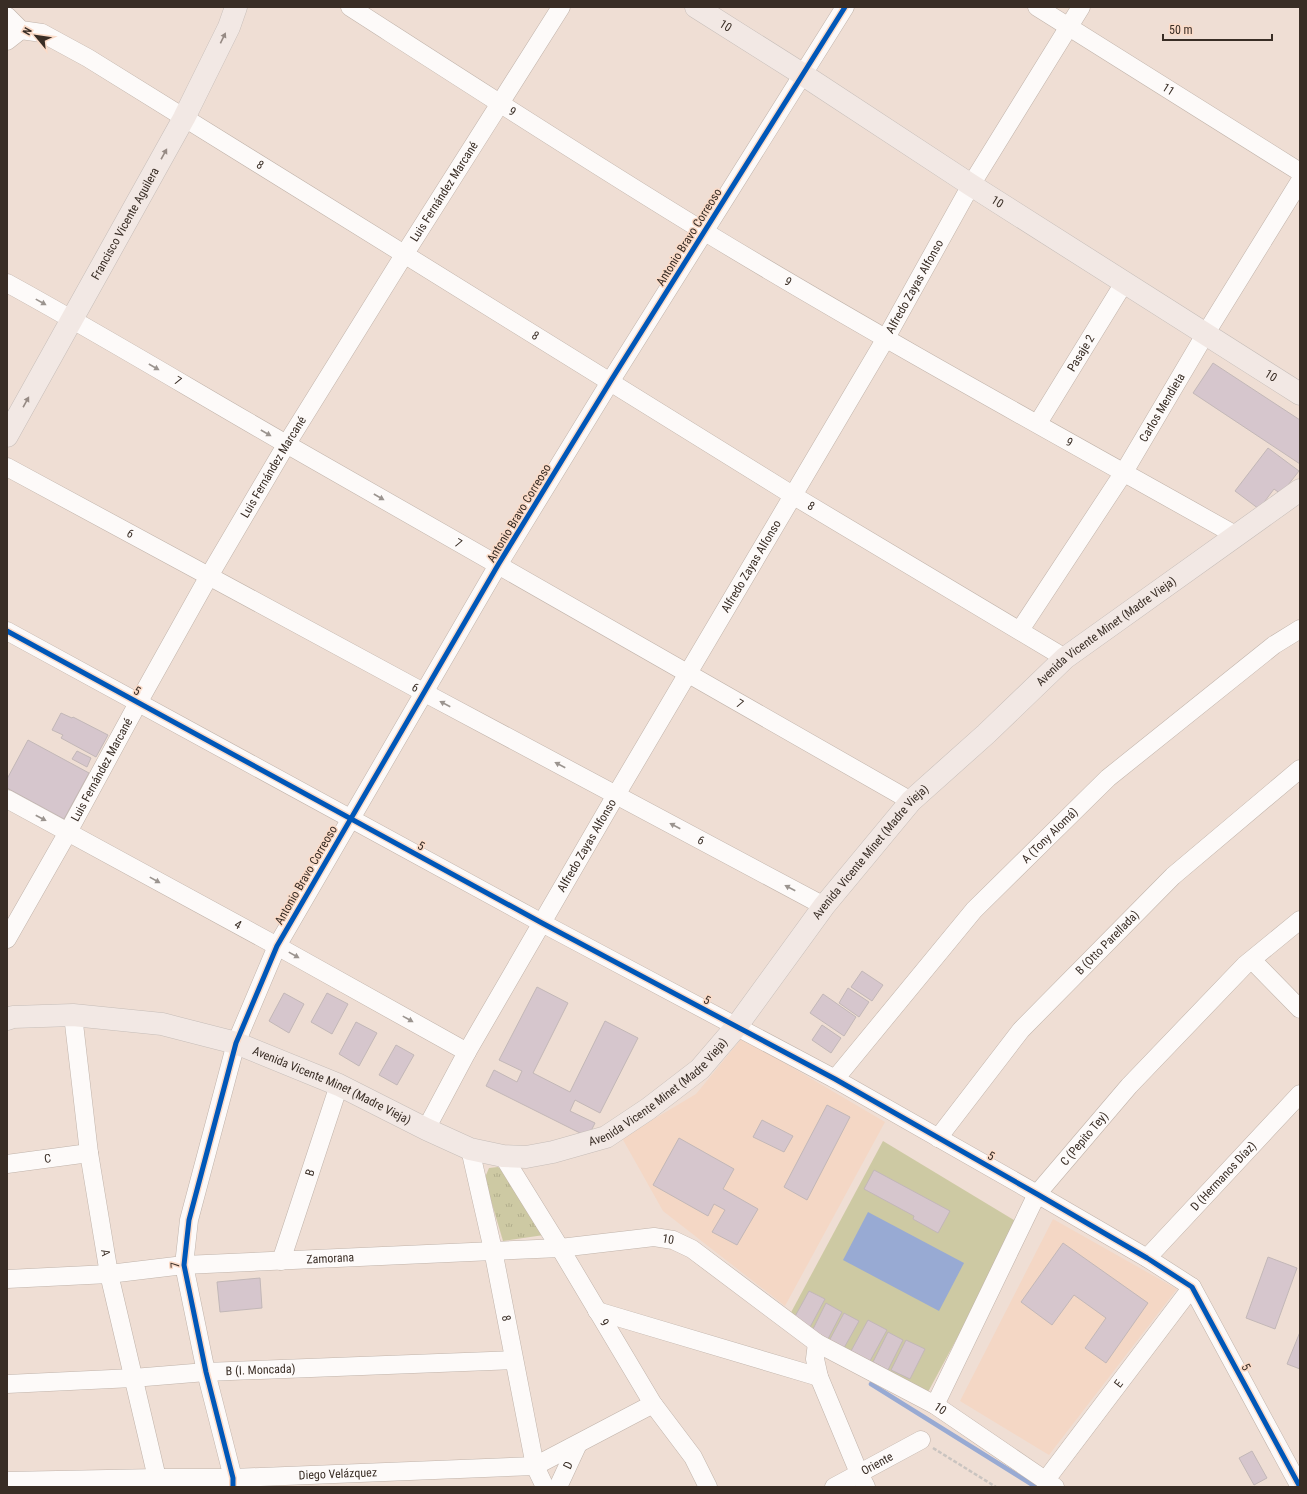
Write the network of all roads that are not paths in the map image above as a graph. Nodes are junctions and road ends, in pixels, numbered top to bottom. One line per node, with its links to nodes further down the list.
1 (236, 7): 14 (main road, Francisco Vicente Aguilera, one-way to 1)
2 (350, 7): 13 (street, 9)
3 (561, 7): 13 (street, Luis Fernández Marcané)
4 (696, 7): 12 (main road, 10)
5 (845, 7): 12 (street, Antonio Bravo Correoso)
6 (1036, 7): 9 (street, 11)
7 (1081, 7): 9 (street, Alfredo Zayas Alfonso)
8 (7, 16): 10 (street)
9 (1068, 27): 15 (street, 11); 17 (street, Alfredo Zayas Alfonso)
10 (21, 30): 11 (street); 14 (street, 8)
11 (7, 41)
12 (802, 74): 17 (main road, 10); 18 (street, Antonio Bravo Correoso)
13 (499, 103): 18 (street, 9); 19 (street, Luis Fernández Marcané)
14 (184, 118): 19 (street, 8); 22 (main road, Francisco Vicente Aguilera, one-way to 14)
15 (1300, 172)
16 (1300, 181): 23 (street, Carlos Mendieta)
17 (971, 185): 21 (main road, 10); 24 (street, Alfredo Zayas Alfonso)
18 (705, 232): 24 (street, 9); 25 (street, Antonio Bravo Correoso)
19 (404, 255): 25 (street, 8); 29 (street, Luis Fernández Marcané)
20 (7, 283): 22 (street, 7, one-way to 22)
21 (1124, 283): 23 (main road, 10); 27 (street, Pasaje 2)
22 (72, 318): 28 (main road, Francisco Vicente Aguilera, one-way to 22); 29 (street, 7, one-way to 29)
23 (1206, 333): 26 (main road, 10); 31 (street, Carlos Mendieta)
24 (886, 338): 27 (street, 9); 33 (street, Alfredo Zayas Alfonso)
25 (610, 382): 33 (street, 8); 35 (street, Antonio Bravo Correoso)
26 (1300, 394)
27 (1038, 424): 31 (street, 9)
28 (7, 436)
29 (286, 445): 35 (street, 7, one-way to 35); 36 (street, Luis Fernández Marcané)
30 (7, 467): 36 (street, 6)
31 (1124, 472): 34 (street, 9); 38 (street, Carlos Mendieta)
32 (1300, 490): 34 (main road, Avenida Vicente Minet (Madre Vieja))
33 (794, 496): 38 (street, 8); 41 (street, Alfredo Zayas Alfonso)
34 (1237, 536): 40 (main road, Avenida Vicente Minet (Madre Vieja))
35 (498, 565): 41 (street, 7); 42 (street, Antonio Bravo Correoso)
36 (209, 576): 42 (street, 6); 43 (street, Luis Fernández Marcané)
37 (1300, 629): 62 (street, A (Tony Alomá))
38 (1020, 630): 40 (street, 8)
39 (7, 631): 43 (street, 5)
40 (1065, 658): 47 (main road, Avenida Vicente Minet (Madre Vieja))
41 (688, 675): 45 (street, Alfredo Zayas Alfonso); 47 (street, 7)
42 (424, 693): 45 (street, 6, one-way to 42); 48 (street, Antonio Bravo Correoso)
43 (138, 702): 48 (street, 5); 49 (street, Luis Fernández Marcané)
44 (1300, 769): 66 (street, B (Otto Parellada))
45 (616, 795): 50 (street, 6, one-way to 45); 52 (street, Alfredo Zayas Alfonso)
46 (7, 799): 49 (street, 4, one-way to 49)
47 (911, 800): 50 (main road, Avenida Vicente Minet (Madre Vieja))
48 (350, 819): 52 (street, 5); 54 (street, Antonio Bravo Correoso)
49 (68, 832): 53 (street, Luis Fernández Marcané); 54 (street, 4, one-way to 54)
50 (824, 906): 59 (main road, Avenida Vicente Minet (Madre Vieja))
51 (1300, 920): 55 (street, C (Pepito Tey))
52 (542, 923): 59 (street, 5); 61 (street, Alfredo Zayas Alfonso)
53 (7, 940)
54 (277, 946): 60 (street, Antonio Bravo Correoso); 61 (street, 4, one-way to 61)
55 (1252, 960): 56 (street); 71 (street, C (Pepito Tey))
56 (1300, 1009)
57 (73, 1015): 58 (main road, Avenida Vicente Minet (Madre Vieja)); 60 (main road, Avenida Vicente Minet (Madre Vieja)); 68 (street, A)
58 (7, 1019)
59 (736, 1027): 62 (street, 5); 69 (main road, Avenida Vicente Minet (Madre Vieja))
60 (236, 1043): 63 (main road, Avenida Vicente Minet (Madre Vieja)); 77 (street, 7)
61 (467, 1052): 65 (street, Alfredo Zayas Alfonso)
62 (835, 1079): 66 (street, 5)
63 (339, 1085): 65 (main road, Avenida Vicente Minet (Madre Vieja)); 76 (street, B)
64 (1300, 1094): 75 (street, D (Hermanos Díaz))
65 (426, 1129): 67 (main road, Avenida Vicente Minet (Madre Vieja))
66 (938, 1138): 71 (street, 5)
67 (470, 1149): 69 (main road, Avenida Vicente Minet (Madre Vieja)); 74 (street, 8)
68 (89, 1153): 70 (street, C); 78 (street, A)
69 (503, 1156): 73 (street, 9)
70 (7, 1164)
71 (1037, 1194): 75 (street, 5); 89 (street, C (Pepito Tey))
72 (654, 1237): 73 (street, Zamorana); 82 (street, 10)
73 (560, 1248): 74 (street, Zamorana); 81 (street, 9)
74 (493, 1250): 76 (street, Zamorana); 83 (street, 8)
75 (1147, 1258): 80 (street, 5)
76 (281, 1261): 77 (street, Zamorana)
77 (184, 1265): 78 (street, Zamorana); 84 (street, 7)
78 (109, 1274): 79 (street, Zamorana); 86 (street, A)
79 (7, 1280)
80 (1192, 1287): 97 (street, E); 102 (street, 5)
81 (597, 1311): 85 (street); 88 (street, 9)
82 (817, 1343): 85 (street); 89 (street, 10)
83 (514, 1360): 84 (street, B (I. Moncada)); 92 (street, 8)
84 (206, 1372): 86 (street, B (I. Moncada)); 96 (street, 7)
85 (819, 1377): 93 (street)
86 (133, 1378): 87 (street, B (I. Moncada)); 95 (street, A)
87 (7, 1384)
88 (653, 1404): 91 (street, Diego Velázquez); 100 (street, 9)
89 (935, 1405): 97 (street, 10)
90 (921, 1440): 93 (street, Oriente)
91 (578, 1444): 92 (street, Diego Velázquez); 99 (street, D)
92 (535, 1466): 96 (street, Diego Velázquez); 98 (street, 8)
93 (862, 1480): 101 (street, Oriente)
94 (7, 1481): 95 (street, Diego Velázquez)
95 (158, 1482): 96 (street, Diego Velázquez)
96 (233, 1482)
97 (1050, 1484)
98 (545, 1487)
99 (558, 1487)
100 (708, 1487)
101 (834, 1487)
102 (1300, 1487)

